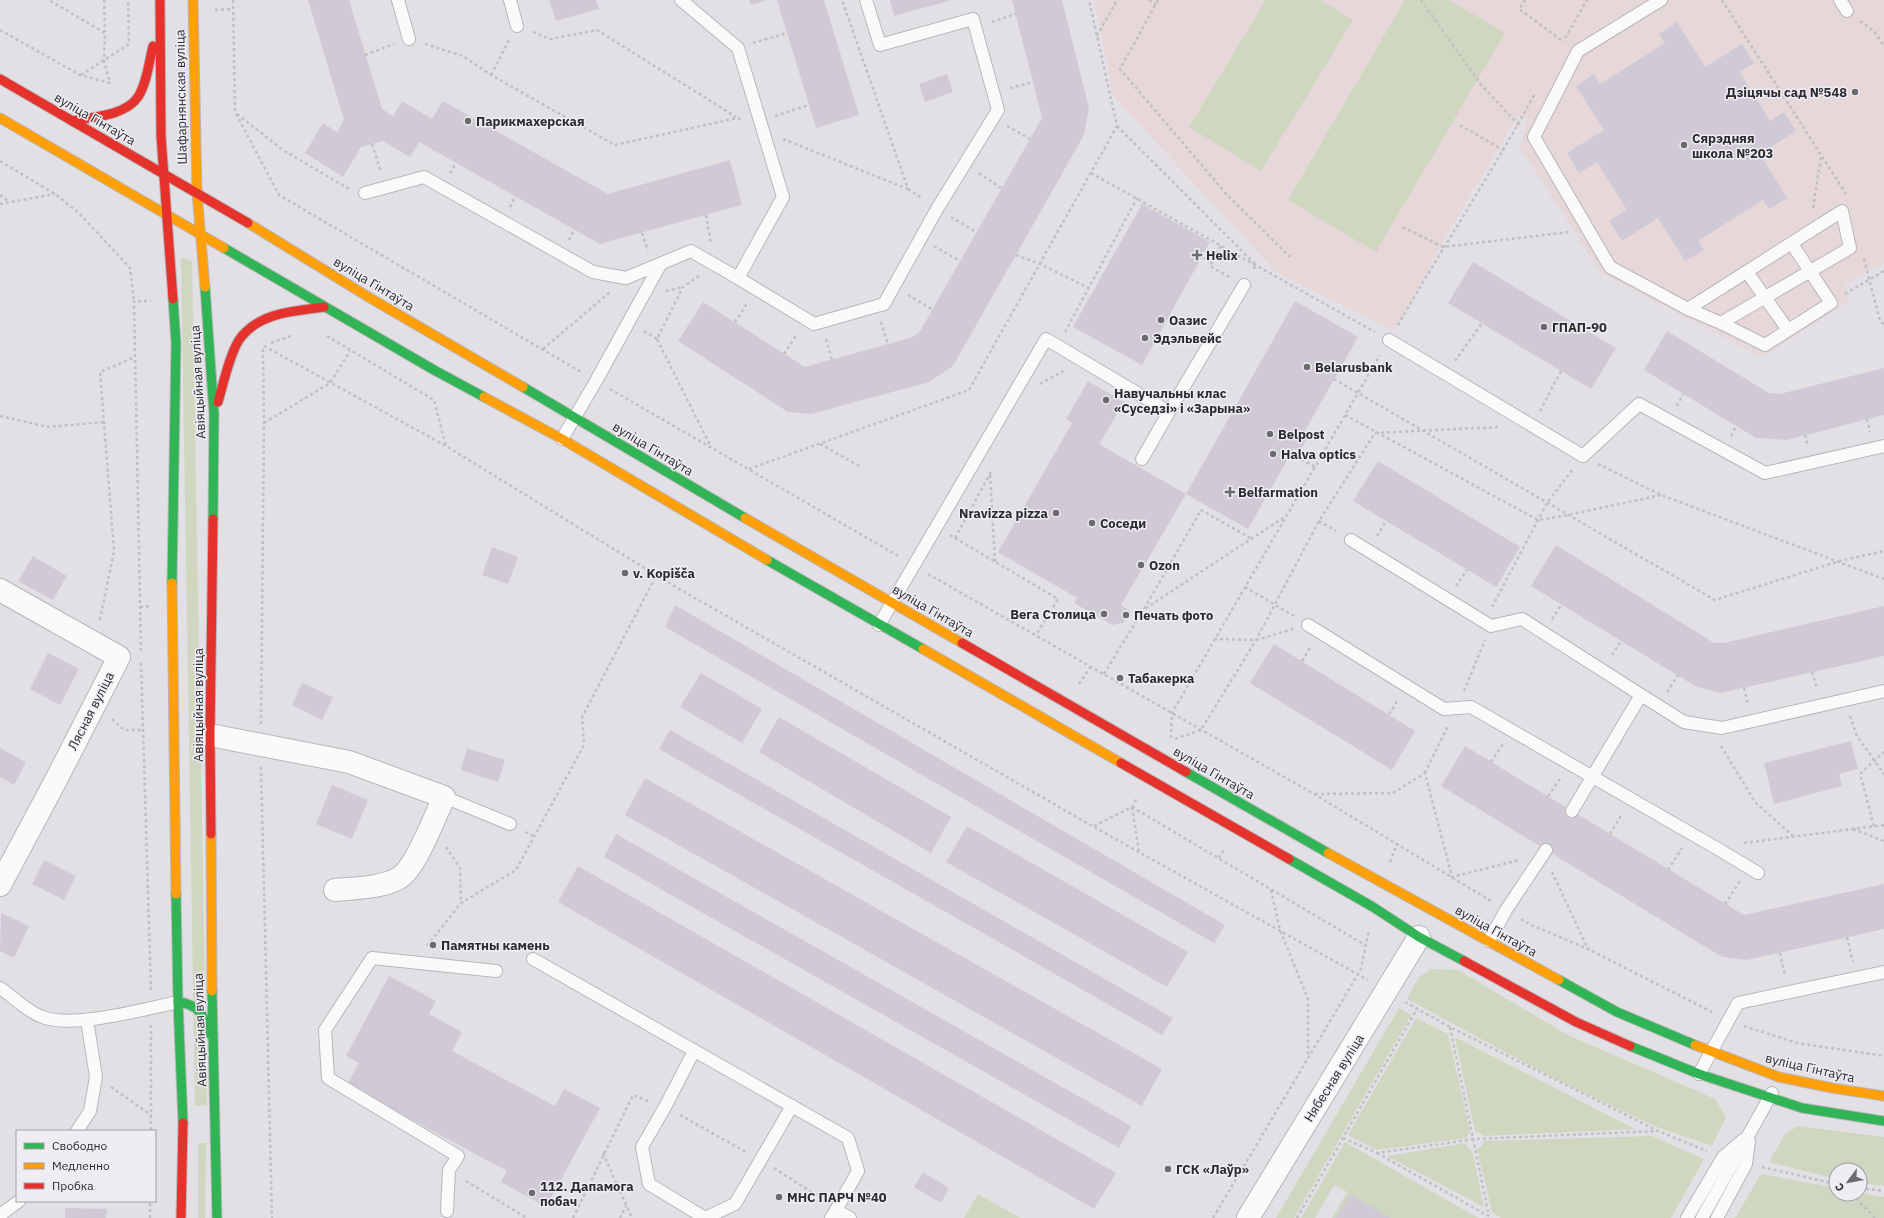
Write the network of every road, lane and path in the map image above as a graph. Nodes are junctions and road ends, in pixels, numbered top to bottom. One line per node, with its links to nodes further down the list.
1 (49, 0): 29 (path)
2 (104, 0): 29 (path)
3 (128, 0): 39 (path)
4 (160, 0): 25 (main road, Шафарнянская вуліца)
5 (193, 0): 65 (main road, Шафарнянская вуліца)
6 (233, 0): 66 (path)
7 (398, 0): 32 (lane)
8 (510, 0): 26 (lane)
9 (681, 0): 35 (lane)
10 (842, 0): 53 (path)
11 (866, 0): 27 (lane)
12 (1089, 0): 31 (path)
13 (1117, 0): 31 (path)
14 (1149, 0): 22 (path)
15 (1158, 0): 22 (path)
16 (1421, 0): 52 (path)
17 (1525, 0): 33 (path)
18 (1587, 0): 33 (path)
19 (1660, 0): 37 (lane)
20 (1722, 0): 58 (path)
21 (1840, 0): 23 (lane)
22 (1156, 4): 85 (path)
23 (1847, 11): 34 (path)
24 (1016, 14): 27 (path)
25 (160, 18): 50 (main road); 62 (main road, Шафарнянская вуліца)
26 (517, 26): 40 (path); 48 (path)
27 (975, 28): 45 (lane)
28 (0, 30): 41 (path)
29 (105, 33): 39 (path)
30 (787, 33): 35 (path)
31 (1097, 36): 54 (path)
32 (409, 38): 38 (path); 40 (path)
33 (1563, 41): 36 (path); 37 (path)
34 (1884, 46)
35 (738, 48): 53 (lane)
36 (1560, 48)
37 (1578, 51): 76 (lane)
38 (365, 55)
39 (104, 60): 41 (path); 41 (path)
40 (490, 75): 48 (path)
41 (80, 76)
42 (0, 79): 50 (main road, вуліца Гінтаўта)
43 (1033, 82): 45 (path)
44 (1537, 89): 52 (path)
45 (993, 92): 49 (lane)
46 (809, 105): 53 (path)
47 (0, 118): 73 (main road)
48 (737, 118): 53 (path)
49 (993, 118): 55 (path); 60 (lane)
50 (72, 121): 62 (main road, вуліца Гінтаўта)
51 (1460, 124): 57 (path)
52 (1518, 125): 57 (path)
53 (762, 126): 98 (lane)
54 (1117, 126): 61 (path); 93 (path)
55 (1030, 139)
56 (372, 144): 63 (path)
57 (1503, 150): 83 (path)
58 (1821, 156): 69 (path); 78 (path)
59 (0, 161): 67 (path)
60 (964, 164): 64 (path); 72 (lane)
61 (1091, 173): 82 (path); 91 (path)
62 (165, 176): 65 (main road, вуліца Гінтаўта); 73 (main road, Шафарнянская вуліца)
63 (386, 188): 66 (lane); 97 (lane)
64 (1001, 188)
65 (196, 193): 79 (main road, Авіяцыйная вуліца); 138 (main road, вуліца Гінтаўта)
66 (365, 193)
67 (55, 194): 70 (path); 105 (path)
68 (0, 195): 70 (path)
69 (1847, 195)
70 (8, 201): 71 (path)
71 (0, 204)
72 (937, 209): 77 (path); 80 (lane)
73 (168, 215): 79 (main road); 243 (main road, Авіяцыйная вуліца)
74 (706, 215): 88 (path)
75 (1403, 227): 83 (path)
76 (1588, 229): 83 (path); 111 (lane)
77 (976, 232)
78 (1809, 233): 81 (lane); 96 (lane)
79 (202, 235): 109 (main road); 135 (main road, Авіяцыйная вуліца)
80 (921, 238): 89 (path); 101 (lane)
81 (1792, 244): 95 (lane); 96 (lane)
82 (1221, 246): 90 (path); 93 (path)
83 (1443, 247): 120 (path)
84 (1016, 255): 91 (path)
85 (1290, 256)
86 (1202, 257): 90 (path)
87 (1864, 258): 99 (path)
88 (708, 261): 92 (lane); 98 (lane); 146 (path)
89 (960, 261)
90 (1212, 263): 100 (path)
91 (1040, 264): 102 (path); 143 (path)
92 (660, 265): 97 (lane); 138 (lane)
93 (1256, 265): 100 (path); 120 (path)
94 (1884, 271): 99 (path)
95 (1747, 272): 104 (lane); 111 (lane)
96 (1809, 272): 104 (lane); 107 (lane)
97 (626, 278): 122 (path)
98 (738, 278): 103 (lane)
99 (1870, 280): 107 (path); 117 (path)
100 (1244, 285): 134 (lane)
101 (894, 287): 108 (lane); 110 (path)
102 (1089, 288)
103 (756, 289): 112 (lane); 113 (path)
104 (1765, 298): 115 (lane); 118 (lane)
105 (134, 301): 106 (path); 125 (path)
106 (154, 301)
107 (1831, 303): 118 (lane)
108 (876, 306): 114 (lane); 121 (path)
109 (324, 307): 135 (main road); 142 (main road)
110 (932, 309)
111 (1688, 309): 115 (lane)
112 (807, 320): 114 (lane); 124 (path)
113 (735, 322)
114 (822, 322): 126 (path)
115 (1721, 323): 118 (lane)
116 (1482, 324): 129 (path)
117 (1884, 324)
118 (1788, 330)
119 (321, 332): 123 (path)
120 (1389, 340): 129 (lane); 133 (path)
121 (888, 344)
122 (543, 349)
123 (350, 351): 131 (path); 144 (path)
124 (784, 354)
125 (135, 357): 139 (path); 179 (path)
126 (832, 360)
127 (1081, 360): 132 (path); 134 (lane); 160 (lane)
128 (1561, 371): 141 (path)
129 (1446, 374): 141 (lane)
130 (1334, 380): 133 (path)
131 (330, 383): 140 (path); 140 (path); 144 (path)
132 (1036, 387)
133 (1358, 393): 136 (path); 155 (path)
134 (1170, 412): 149 (lane)
135 (214, 414): 190 (main road, Авіяцыйная вуліца)
136 (1345, 415): 151 (path); 158 (path)
137 (0, 416): 139 (path)
138 (574, 418): 142 (lane); 170 (main road, вуліца Гінтаўта)
139 (104, 422): 178 (path)
140 (264, 423): 192 (path)
141 (1532, 426): 148 (lane)
142 (562, 439): 172 (main road)
143 (820, 444): 150 (path); 152 (path)
144 (446, 446): 166 (path)
145 (1884, 446): 148 (lane)
146 (711, 448)
147 (1291, 453): 151 (path)
148 (1583, 456): 154 (path); 155 (path)
149 (1142, 459)
150 (861, 467)
151 (1315, 467): 157 (path)
152 (749, 470)
153 (990, 473): 165 (path)
154 (1662, 495): 156 (path); 164 (path)
155 (1547, 503): 156 (path); 158 (path)
156 (1568, 515): 158 (path); 164 (path)
157 (1286, 516): 161 (path); 168 (path)
158 (1538, 520): 173 (path)
159 (1319, 521): 162 (path)
160 (936, 527): 165 (path); 170 (lane)
161 (1252, 539): 171 (path); 171 (path)
162 (1351, 540): 173 (lane)
163 (1884, 551): 164 (path)
164 (1840, 561): 167 (path)
165 (995, 562): 176 (path)
166 (656, 576): 209 (path); 224 (path)
167 (1884, 578)
168 (1245, 587): 174 (path); 177 (path)
169 (0, 590): 178 (street, Лясная вуліца)
170 (892, 602): 172 (lane); 230 (main road, вуліца Гінтаўта)
171 (1143, 610): 181 (path)
172 (879, 624): 228 (main road)
173 (1488, 624): 183 (lane); 186 (path)
174 (1308, 625): 177 (path); 186 (lane)
175 (1020, 626): 176 (path)
176 (1036, 636): 181 (path)
177 (1214, 639): 187 (path)
178 (97, 645): 185 (street, Лясная вуліца)
179 (141, 653)
180 (141, 661): 189 (path)
181 (1104, 674): 187 (path)
182 (1884, 691): 184 (lane)
183 (1641, 695): 188 (lane); 198 (lane)
184 (1845, 699): 188 (lane); 194 (path)
185 (96, 700): 189 (path); 221 (street, Лясная вуліца)
186 (1457, 708): 195 (lane); 196 (path)
187 (1172, 713): 191 (path); 199 (path)
188 (1708, 726): 213 (path)
189 (143, 730): 244 (path)
190 (210, 735): 192 (street); 249 (main road, Авіяцыйная вуліца)
191 (1171, 740)
192 (261, 745): 201 (street); 289 (path)
193 (1884, 752): 194 (path)
194 (1874, 761): 197 (path); 208 (path)
195 (1571, 764): 198 (lane); 200 (path)
196 (1425, 772): 199 (path); 220 (path)
197 (1884, 774)
198 (1593, 777): 202 (lane); 204 (lane)
199 (1314, 794): 220 (path)
200 (1548, 796)
201 (444, 797): 205 (street); 206 (lane)
202 (1632, 799): 211 (lane); 212 (path)
203 (1132, 807): 209 (path); 216 (path); 223 (path)
204 (1572, 811)
205 (432, 824): 222 (street); 224 (path)
206 (510, 824)
207 (1884, 825): 208 (path)
208 (1874, 826): 210 (path)
209 (1094, 827): 216 (path)
210 (1853, 829): 213 (path); 214 (path)
211 (1692, 833): 215 (lane); 218 (path)
212 (1610, 834)
213 (1793, 837): 215 (path)
214 (1884, 841)
215 (1718, 849): 219 (lane)
216 (1139, 852): 227 (path)
217 (1544, 852): 220 (path); 226 (lane); 232 (path)
218 (1668, 870)
219 (1753, 870): 225 (path)
220 (1452, 877): 226 (path)
221 (0, 885)
222 (335, 890)
223 (1271, 890): 227 (path); 231 (path)
224 (461, 903): 235 (path)
225 (1725, 904)
226 (1506, 910): 230 (lane); 232 (path)
227 (1280, 930): 238 (path); 253 (path)
228 (1421, 933): 241 (street, Нябесная вуліца); 254 (main road)
229 (1847, 937): 239 (path)
230 (1489, 941): 251 (main road, вуліца Гінтаўта)
231 (1366, 945)
232 (1588, 949): 247 (path)
233 (1780, 953): 242 (path)
234 (533, 959): 250 (lane)
235 (414, 962): 236 (lane); 274 (lane)
236 (496, 971)
237 (1884, 972): 239 (lane)
238 (1358, 974): 241 (path); 253 (path)
239 (1856, 977): 242 (lane)
240 (0, 988): 246 (lane)
241 (1387, 992): 245 (path); 296 (street, Нябесная вуліца)
242 (1788, 992): 247 (lane)
243 (178, 1002): 244 (lane); 249 (main road); 287 (main road, Авіяцыйная вуліца)
244 (151, 1008): 246 (lane); 264 (path)
245 (1417, 1009): 248 (path); 267 (path)
246 (87, 1020): 263 (lane)
247 (1728, 1020): 251 (lane); 252 (path)
248 (1450, 1027): 265 (path); 268 (path)
249 (214, 1049): 261 (main road, Авіяцыйная вуліца)
250 (694, 1051): 258 (lane); 259 (lane)
251 (1711, 1052): 254 (lane); 255 (main road, вуліца Гінтаўта)
252 (1884, 1056)
253 (1308, 1058): 295 (path)
254 (1699, 1074): 257 (main road)
255 (1780, 1077): 256 (main road, вуліца Гінтаўта); 257 (lane)
256 (1884, 1096)
257 (1769, 1098): 262 (main road); 266 (lane)
258 (792, 1106): 272 (lane); 283 (lane)
259 (666, 1108): 270 (path); 272 (path); 272 (lane)
260 (203, 1116): 261 (main road)
261 (216, 1116): 288 (main road, Авіяцыйная вуліца)
262 (1884, 1121)
263 (78, 1130)
264 (151, 1130)
265 (1658, 1131): 268 (path); 269 (path)
266 (1750, 1134): 298 (lane); 299 (lane); 300 (lane)
267 (1343, 1138): 271 (path); 297 (path)
268 (1473, 1139): 271 (path); 285 (path)
269 (1709, 1152)
270 (603, 1153): 281 (path); 291 (path)
271 (1377, 1153): 285 (path)
272 (761, 1160): 283 (path)
273 (1762, 1167): 275 (path)
274 (449, 1170): 282 (lane); 290 (path)
275 (1828, 1182)
276 (1868, 1189): 277 (path)
277 (1884, 1191)
278 (18, 1202): 284 (lane)
279 (150, 1202): 286 (path)
280 (1860, 1202): 301 (path)
281 (627, 1205): 292 (path); 293 (path)
282 (447, 1211)
283 (835, 1212): 294 (lane)
284 (0, 1215)
285 (1490, 1217)
286 (150, 1218)
287 (181, 1218)
288 (217, 1218)
289 (272, 1218)
290 (527, 1218)
291 (573, 1218)
292 (620, 1218)
293 (632, 1218)
294 (850, 1218)
295 (1213, 1218)
296 (1248, 1218)
297 (1297, 1218)
298 (1687, 1218)
299 (1702, 1218)
300 (1717, 1218)
301 (1876, 1218)

